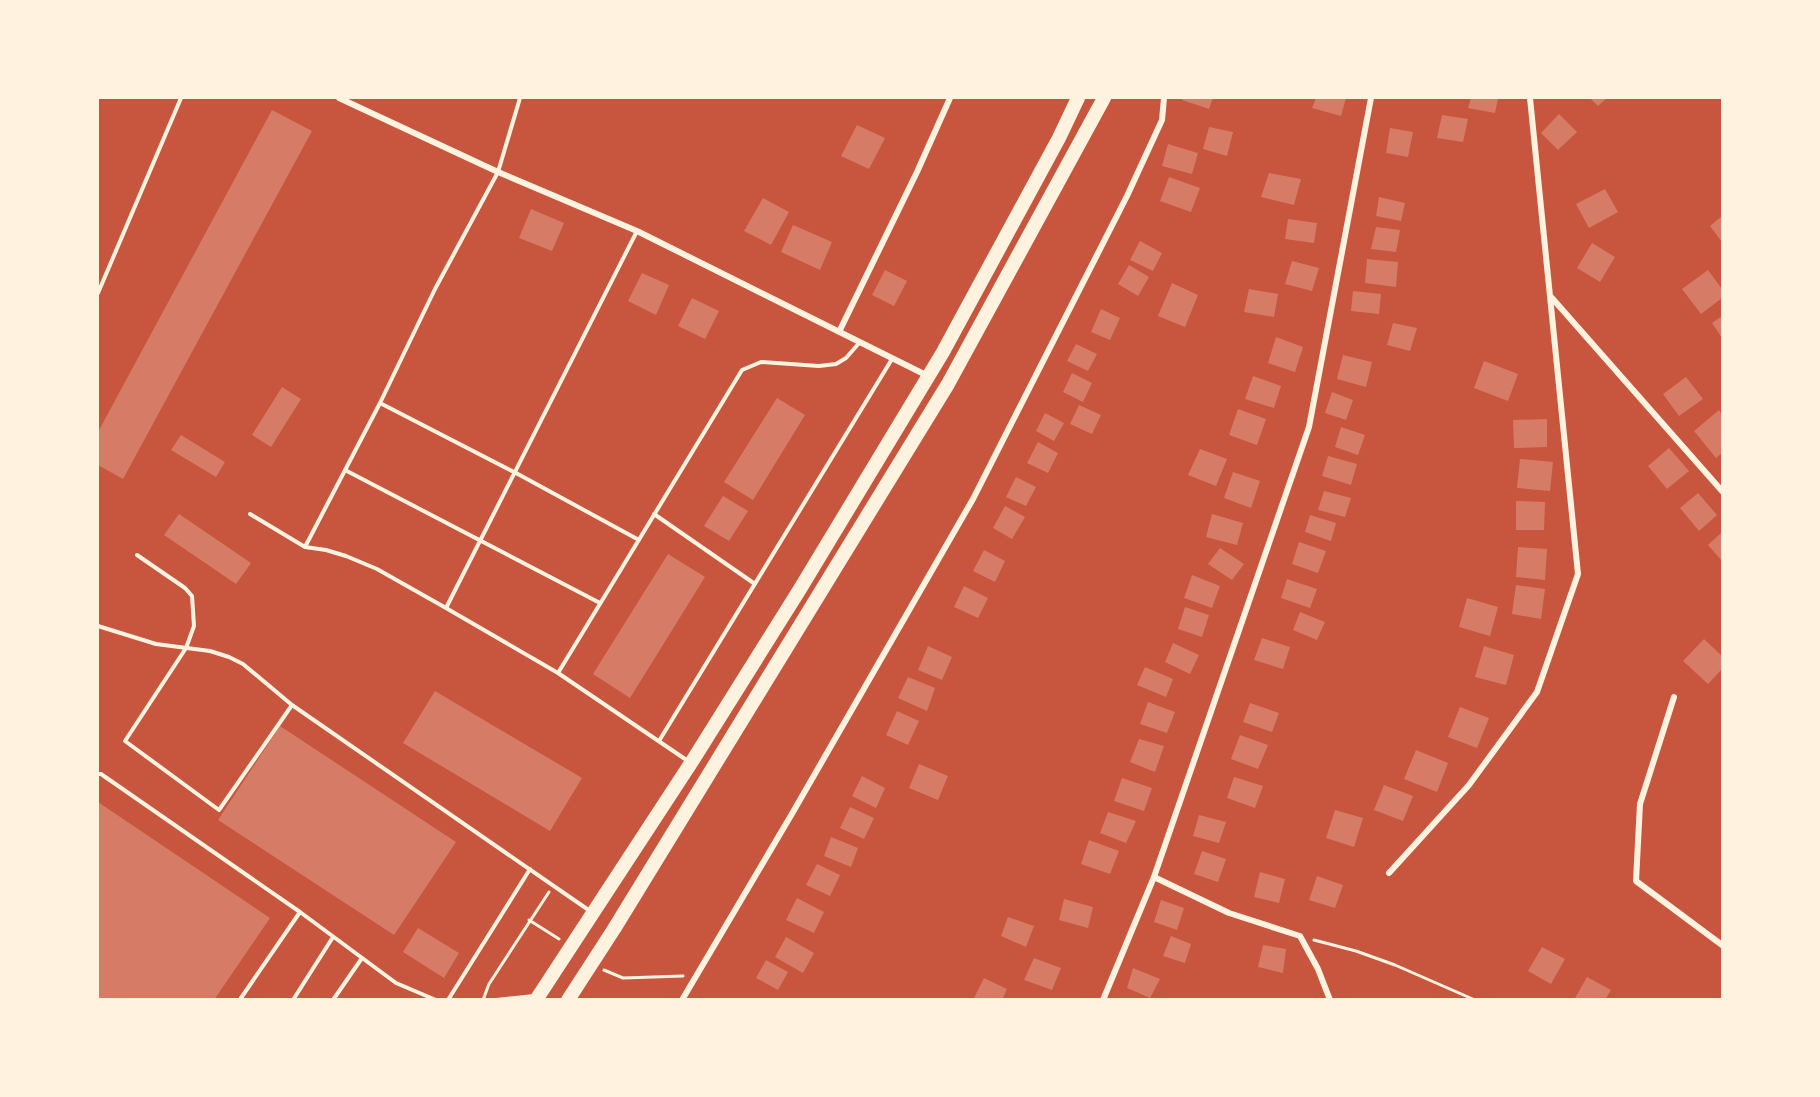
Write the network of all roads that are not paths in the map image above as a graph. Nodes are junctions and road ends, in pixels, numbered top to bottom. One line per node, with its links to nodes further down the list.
1 (182, 98): 13 (lane)
2 (339, 98): 11 (street)
3 (520, 98): 11 (lane)
4 (950, 98): 15 (street)
5 (1104, 98): 10 (main road)
6 (1164, 98): 56 (street)
7 (1371, 98): 42 (street)
8 (1530, 98): 14 (street)
9 (1076, 101): 10 (main road); 18 (main road)
10 (1096, 114): 55 (main road)
11 (498, 172): 12 (street); 19 (lane)
12 (638, 231): 15 (street); 21 (lane)
13 (98, 293)
14 (1551, 298): 22 (street); 41 (street)
15 (839, 332): 16 (street)
16 (860, 342): 17 (street); 24 (lane)
17 (892, 359): 18 (street); 29 (lane)
18 (928, 376): 38 (main road)
19 (380, 403): 20 (lane); 21 (lane)
20 (345, 470): 26 (lane); 27 (lane)
21 (516, 472): 25 (lane); 26 (lane)
22 (1722, 491)
23 (250, 514): 27 (lane)
24 (654, 514): 25 (lane); 29 (lane)
25 (639, 540): 30 (lane)
26 (482, 541): 30 (lane); 31 (lane)
27 (305, 547): 31 (lane)
28 (137, 555): 33 (lane)
29 (755, 584): 37 (lane)
30 (600, 603): 34 (lane)
31 (446, 608): 34 (lane)
32 (98, 626): 33 (lane)
33 (186, 648): 36 (lane); 36 (lane)
34 (558, 673): 37 (lane)
35 (1674, 697): 46 (street)
36 (292, 705): 40 (lane)
37 (659, 741): 38 (lane)
38 (691, 763): 44 (main road)
39 (98, 774): 43 (lane)
40 (530, 869): 44 (lane); 53 (lane)
41 (1389, 873)
42 (1154, 877): 57 (street); 58 (street)
43 (300, 912): 45 (lane); 49 (lane)
44 (593, 913): 48 (main road)
45 (333, 936): 47 (lane); 50 (lane)
46 (1722, 945)
47 (362, 958): 51 (lane); 52 (lane)
48 (537, 998): 54 (lane)
49 (242, 999)
50 (293, 999)
51 (333, 999)
52 (436, 999)
53 (448, 999)
54 (496, 999)
55 (568, 999)
56 (682, 999)
57 (1103, 999)
58 (1330, 999)

